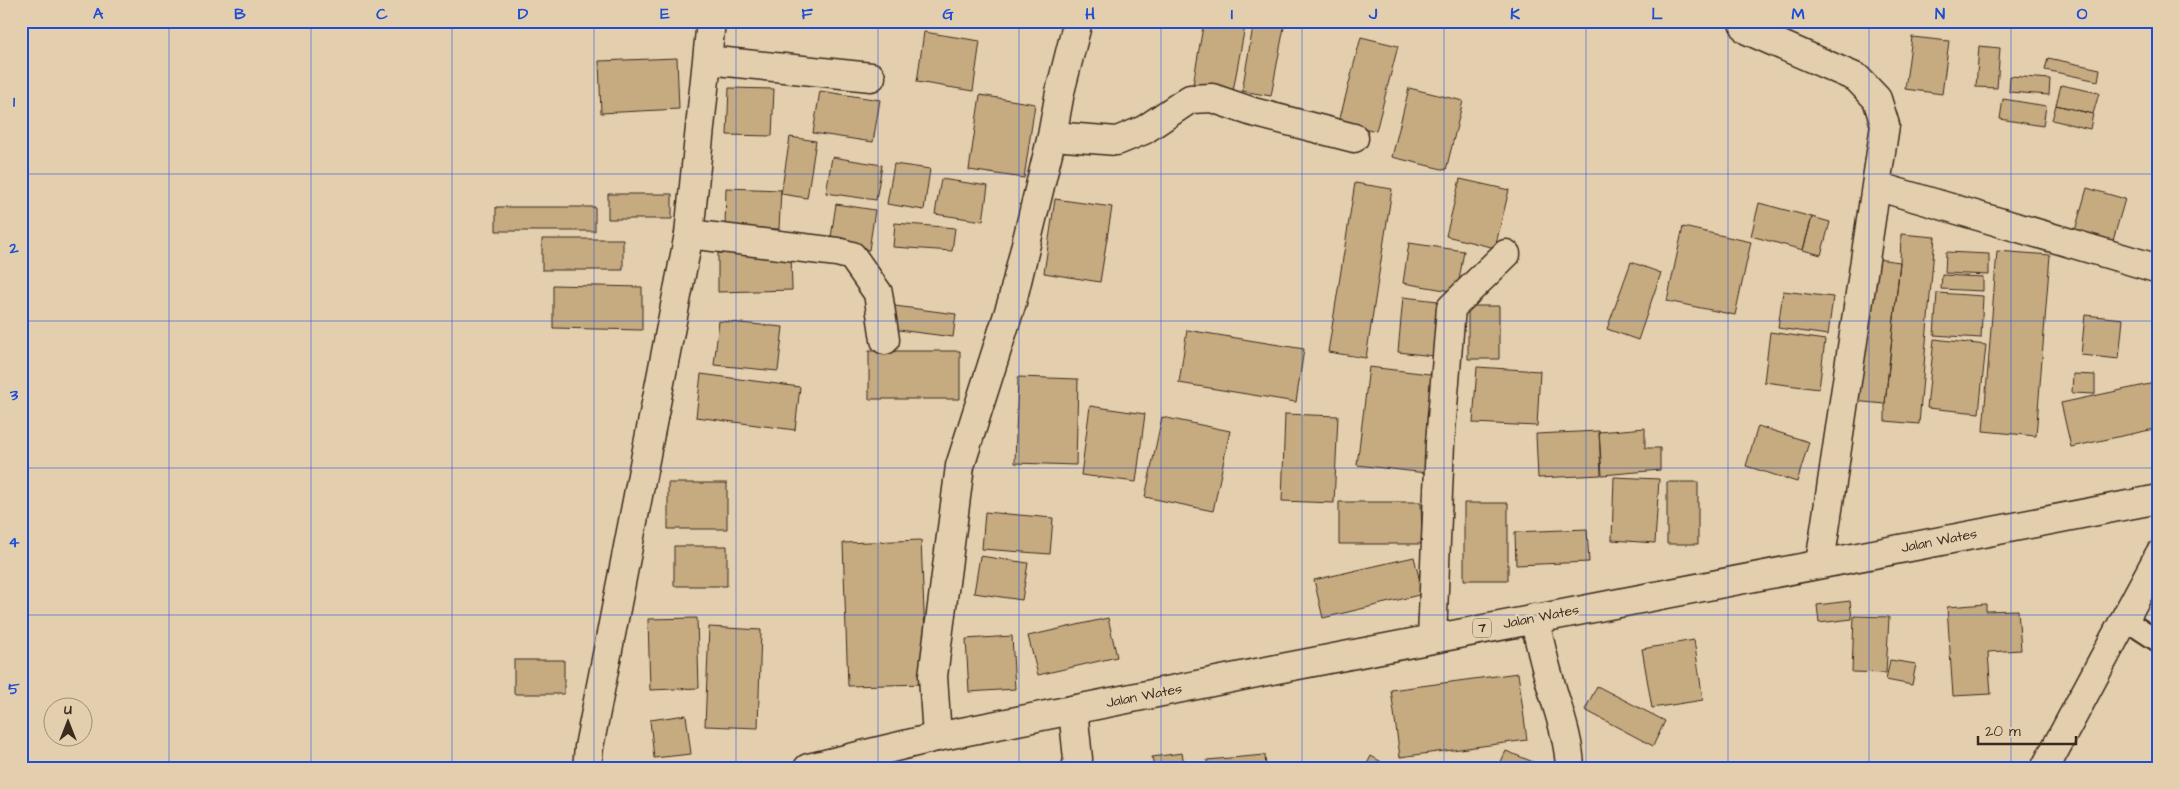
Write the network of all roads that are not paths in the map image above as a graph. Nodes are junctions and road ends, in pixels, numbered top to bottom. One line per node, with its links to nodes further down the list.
1 (711, 21): 4 (main road)
2 (1078, 21): 6 (main road)
3 (1742, 21): 8 (main road)
4 (707, 60): 5 (main road); 9 (main road)
5 (871, 77)
6 (1052, 136): 7 (main road); 21 (main road)
7 (1354, 138)
8 (1876, 186): 11 (main road); 15 (main road)
9 (689, 234): 12 (main road); 22 (main road)
10 (1506, 254): 18 (main road)
11 (2159, 269)
12 (884, 340)
13 (2159, 499): 15 (main road, Jalan Wates / 7)
14 (2159, 554): 17 (main road)
15 (1820, 563): 16 (main road, Jalan Wates / 7)
16 (1534, 618): 18 (main road, Jalan Wates / 7); 25 (main road)
17 (2124, 619): 19 (lane); 26 (main road)
18 (1432, 638): 20 (main road, Jalan Wates / 7)
19 (2159, 642)
20 (1072, 710): 21 (main road, Jalan Wates / 7); 24 (main road)
21 (937, 737): 23 (main road, Jalan Wates / 7)
22 (587, 768)
23 (808, 768)
24 (1076, 768)
25 (1570, 768)
26 (2045, 768)

